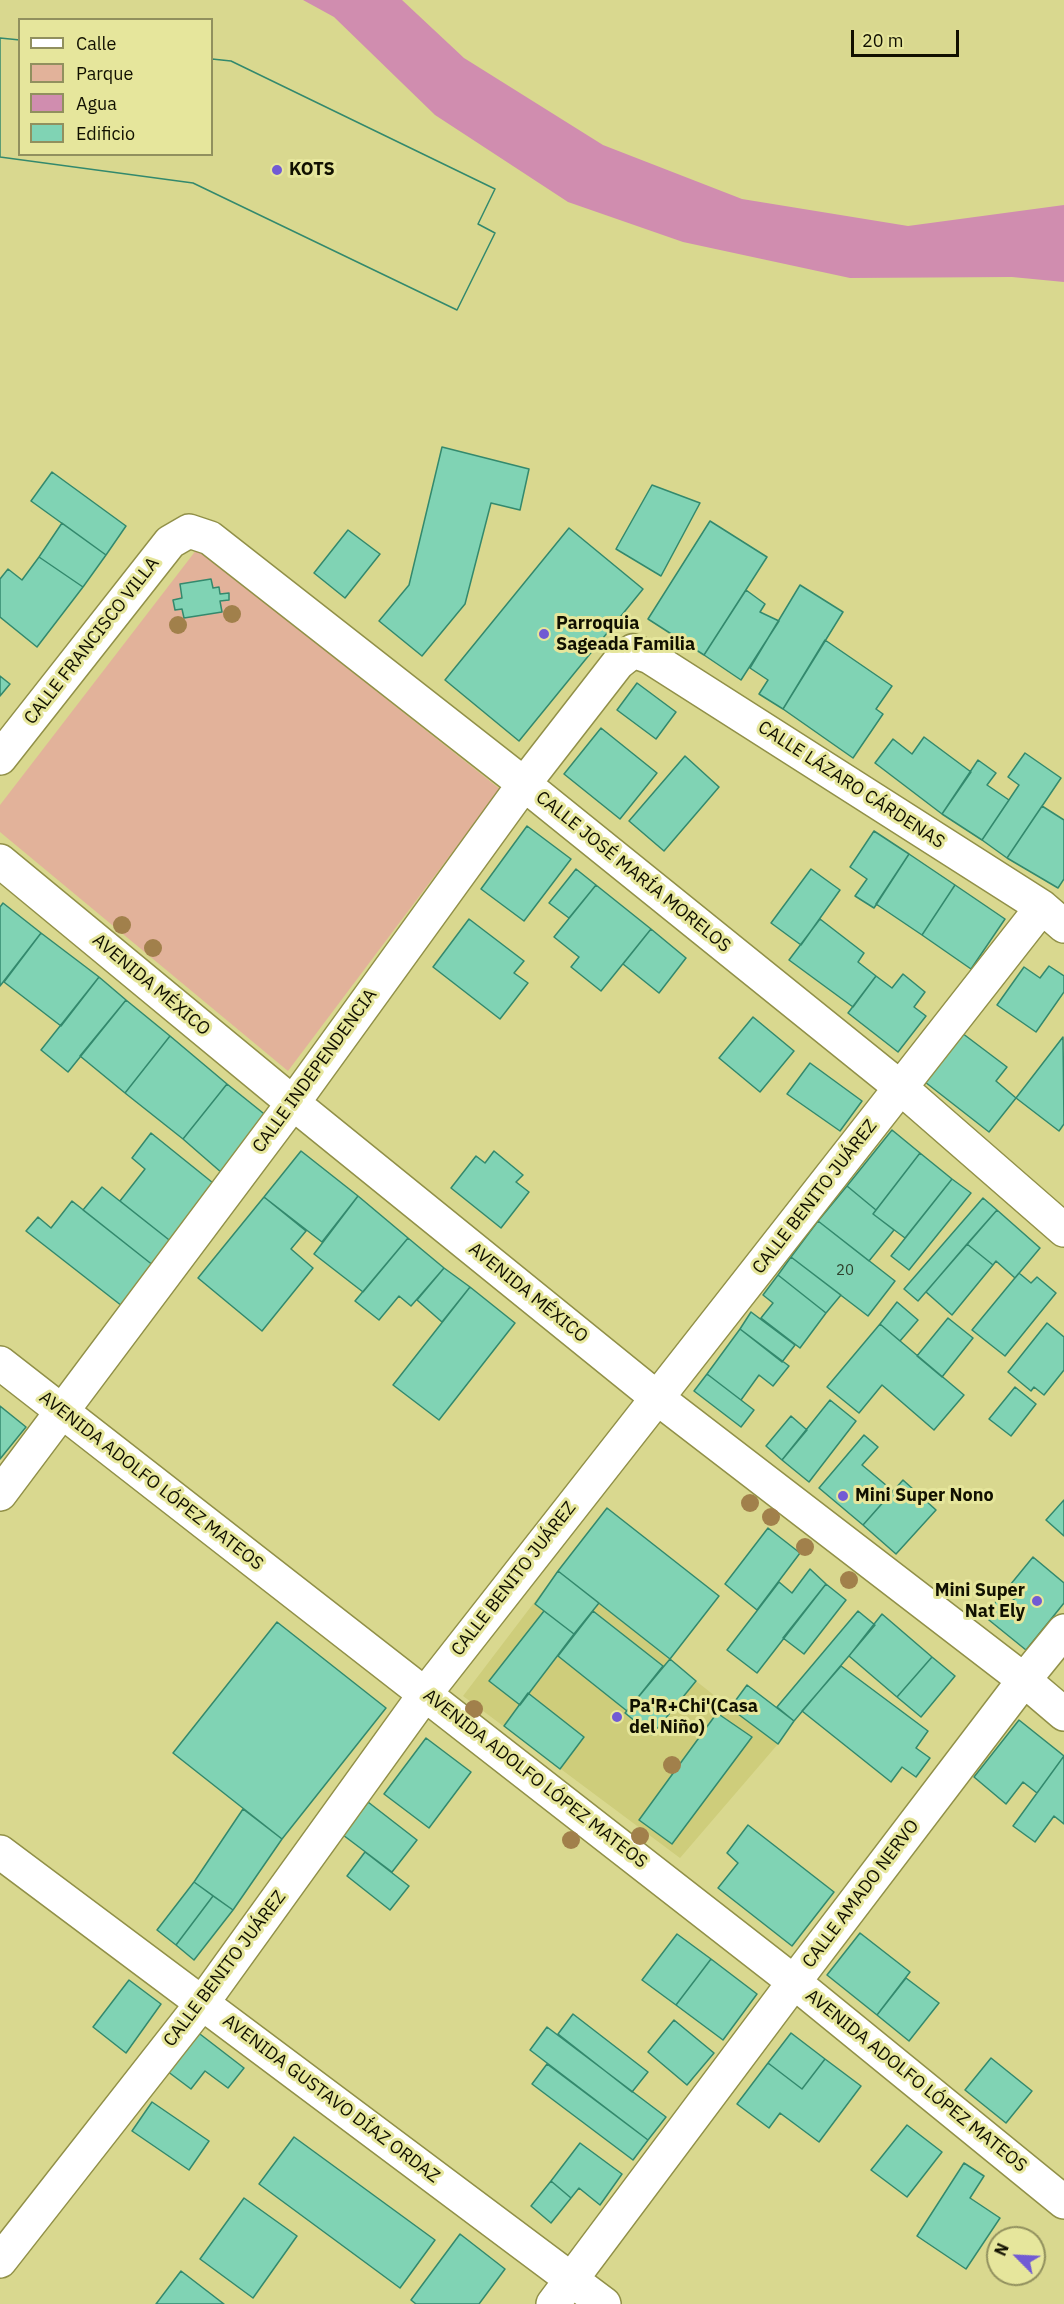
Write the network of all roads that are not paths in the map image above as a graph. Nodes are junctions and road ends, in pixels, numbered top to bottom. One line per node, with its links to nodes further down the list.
1 (189, 531): 3 (street, CALLE FRANCISCO VILLA); 4 (street, CALLE JOSÉ MARÍA MORELOS)
2 (633, 651): 4 (street, CALLE INDEPENDENCIA); 6 (street, CALLE LÁZARO CÁRDENAS)
3 (0, 758)
4 (524, 784): 7 (street, CALLE JOSÉ MARÍA MORELOS); 8 (street, CALLE INDEPENDENCIA)
5 (0, 861): 8 (street, AVENIDA MÉXICO)
6 (1053, 917): 7 (street, CALLE BENITO JUÁREZ)
7 (901, 1088): 9 (street, CALLE JOSÉ MARÍA MORELOS); 11 (street, CALLE BENITO JUÁREZ)
8 (293, 1103): 11 (street, AVENIDA MÉXICO); 12 (street, CALLE INDEPENDENCIA)
9 (1064, 1230)
10 (0, 1363): 12 (street, AVENIDA ADOLFO LÓPEZ MATEOS)
11 (656, 1397): 15 (street, AVENIDA MÉXICO); 16 (street, CALLE BENITO JUÁREZ)
12 (61, 1411): 13 (street, CALLE INDEPENDENCIA); 16 (street, AVENIDA ADOLFO LÓPEZ MATEOS)
13 (0, 1494)
14 (1064, 1631): 15 (street, CALLE AMADO NERVO)
15 (1024, 1680): 17 (street, AVENIDA MÉXICO); 19 (street, CALLE AMADO NERVO)
16 (425, 1694): 19 (street, AVENIDA ADOLFO LÓPEZ MATEOS); 20 (street, CALLE BENITO JUÁREZ)
17 (1064, 1714)
18 (0, 1852): 20 (street, AVENIDA GUSTAVO DÍAZ ORDAZ)
19 (794, 1982): 21 (street, AVENIDA ADOLFO LÓPEZ MATEOS); 23 (street, CALLE AMADO NERVO)
20 (203, 2002): 22 (street, CALLE BENITO JUÁREZ); 23 (street, AVENIDA GUSTAVO DÍAZ ORDAZ)
21 (1064, 2202)
22 (0, 2261)
23 (562, 2292): 24 (street, AVENIDA GUSTAVO DÍAZ ORDAZ)
24 (604, 2304)

